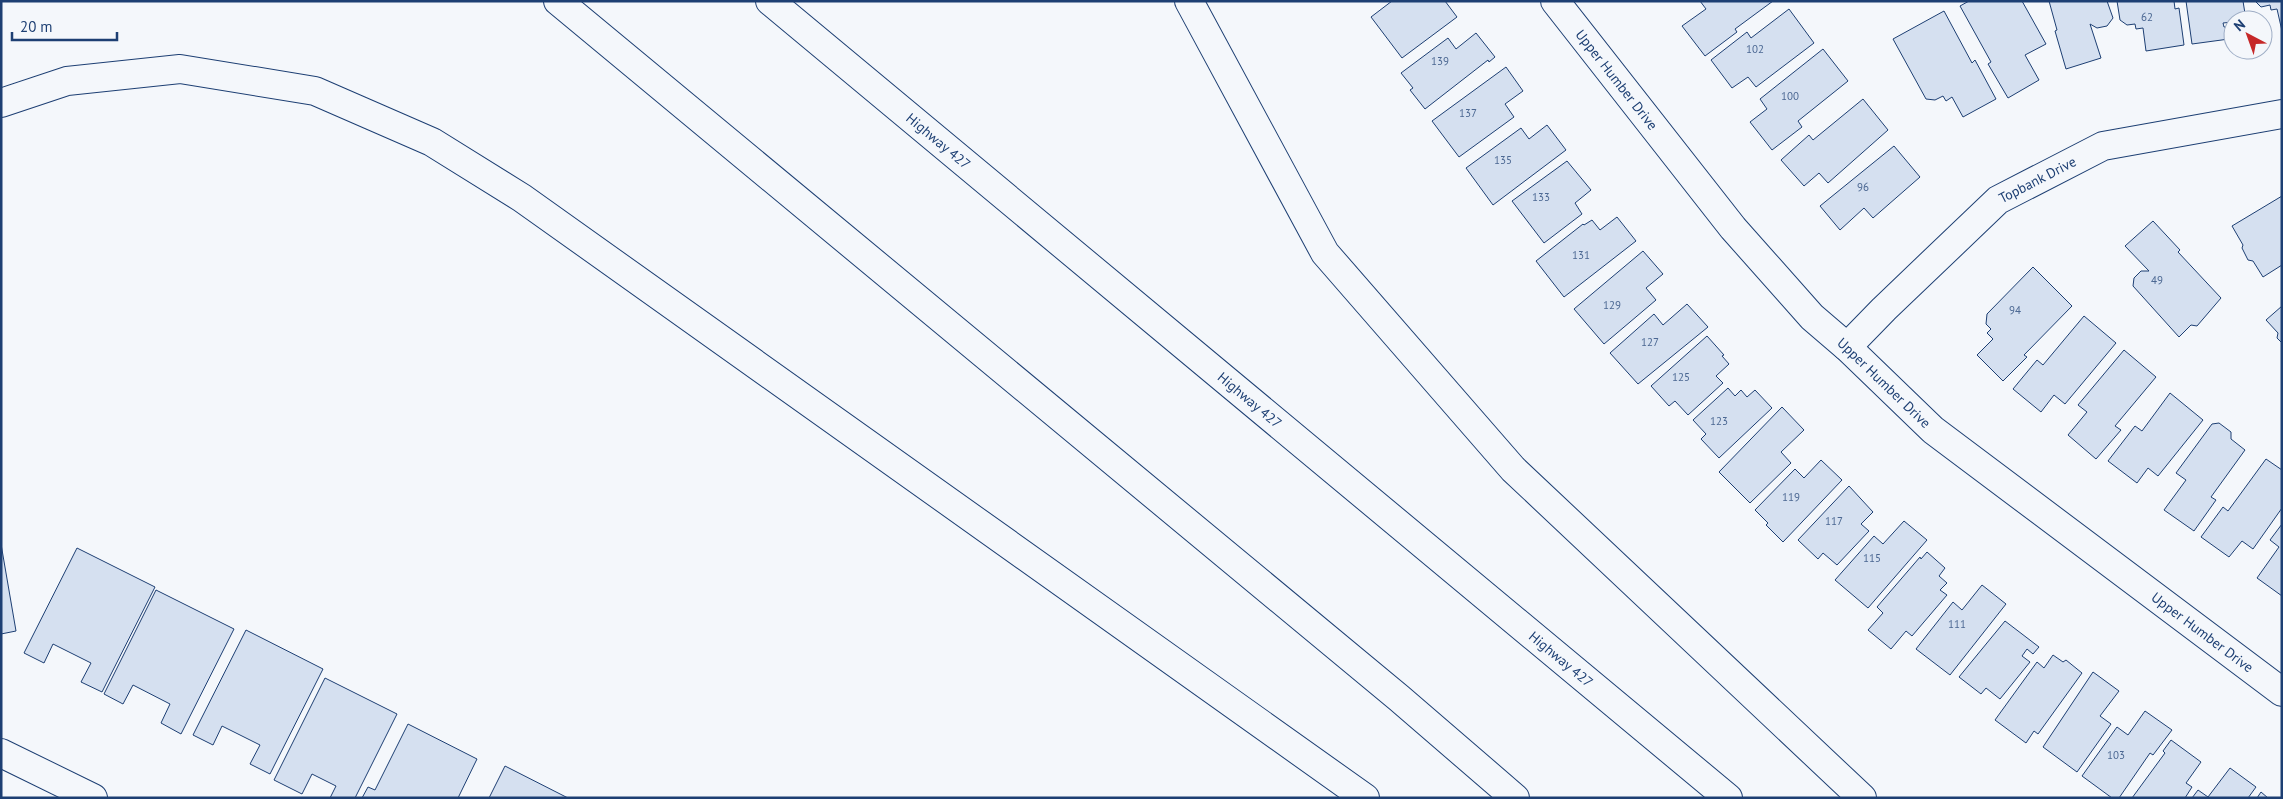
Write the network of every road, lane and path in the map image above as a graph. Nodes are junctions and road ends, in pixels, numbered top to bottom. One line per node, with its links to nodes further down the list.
1 (558, 1): 12 (main road)
2 (770, 1): 13 (main road, Highway 427)
3 (1189, 1): 14 (main road)
4 (1555, 1): 7 (main road, Upper Humber Drive)
5 (1, 102): 11 (main road)
6 (2282, 114): 7 (main road, Topbank Drive)
7 (1847, 347): 8 (main road, Upper Humber Drive)
8 (2282, 692)
9 (1, 753): 10 (main road)
10 (93, 798)
11 (1365, 798)
12 (1515, 798)
13 (1728, 798)
14 (1862, 798)

